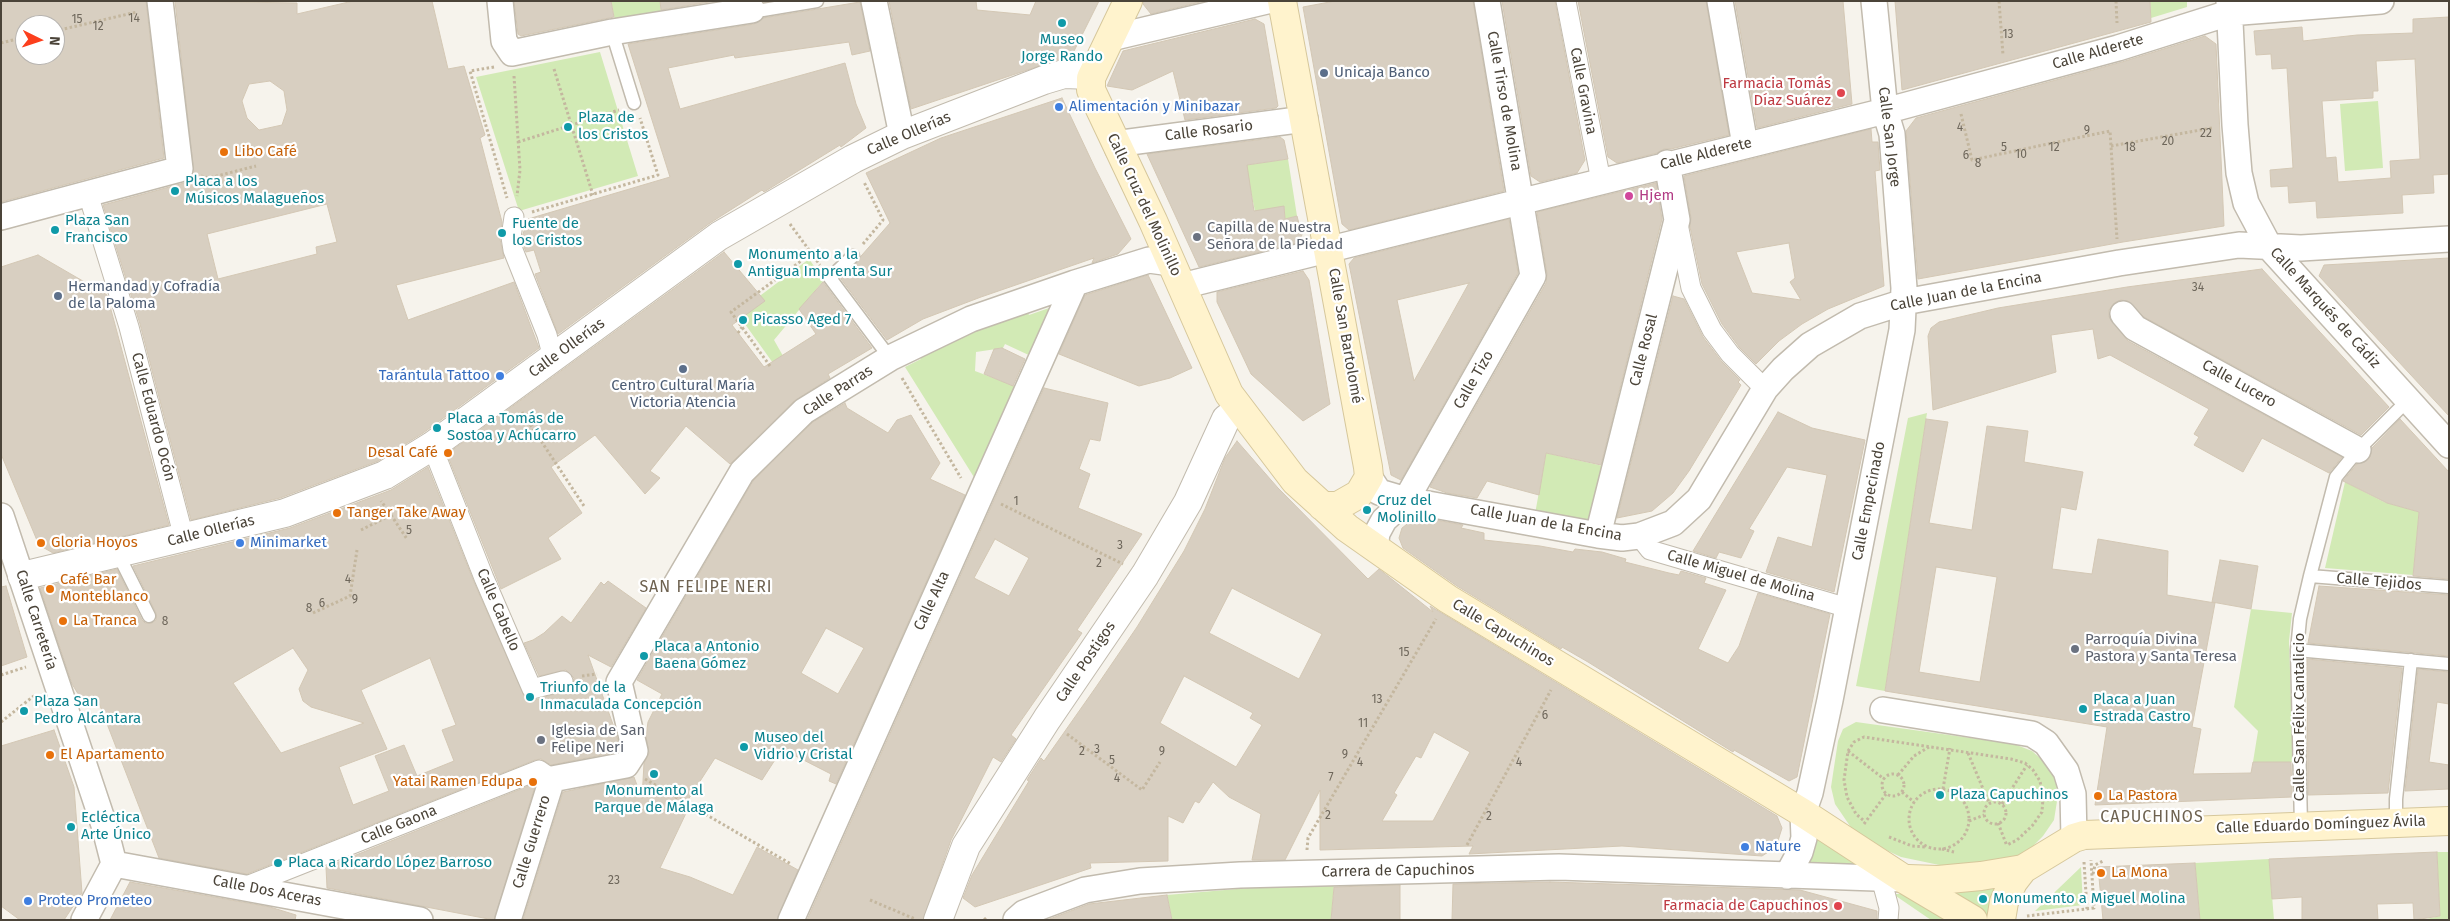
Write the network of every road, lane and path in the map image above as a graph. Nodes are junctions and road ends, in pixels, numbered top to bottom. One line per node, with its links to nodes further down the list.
1 (500, 1): 22 (street)
2 (817, 1): 15 (lane)
3 (874, 1): 31 (street)
4 (1128, 1): 18 (main road)
5 (1267, 1): 18 (street)
6 (1282, 1): 28 (main road, Calle San Bartolomé)
7 (1488, 1): 43 (street, Calle Tirso de Molina)
8 (1566, 1): 40 (street, Calle Gravina)
9 (1720, 1): 33 (street)
10 (1874, 1): 27 (street, Calle San Jorge)
11 (1999, 1): 24 (path)
12 (2381, 1): 14 (street, Calle Alderete)
13 (160, 4): 16 (path); 39 (street)
14 (2229, 7): 24 (street, Calle Alderete); 29 (street, Calle Marqués de Cádiz)
15 (752, 10): 17 (street)
16 (65, 28)
17 (612, 32): 21 (street); 26 (lane)
18 (1111, 35): 23 (main road)
19 (15, 40): 20 (path)
20 (1, 43)
21 (547, 45): 22 (street); 30 (path)
22 (513, 58): 32 (path); 45 (path)
23 (1092, 75): 31 (street, Calle Ollerías); 35 (main road, Calle Cruz del Molinillo)
24 (2004, 78): 25 (street, Calle Alderete)
25 (1956, 91): 27 (street, Calle Alderete); 34 (path)
26 (634, 102): 30 (path); 42 (path)
27 (1885, 111): 33 (street, Calle Alderete); 57 (street, Calle San Jorge)
28 (1304, 119): 35 (street, Calle Rosario); 50 (main road, Calle San Bartolomé)
29 (2234, 125): 34 (path); 51 (street, Calle Marqués de Cádiz)
30 (571, 126): 32 (path); 42 (path)
31 (902, 135): 36 (street, Calle Ollerías)
32 (518, 142): 45 (path)
33 (1745, 145): 37 (street, Calle Alderete)
34 (2110, 146): 49 (path)
35 (1118, 149): 55 (main road, Calle Cruz del Molinillo)
36 (853, 159): 53 (path); 61 (street, Calle Ollerías)
37 (1667, 163): 40 (street, Calle Alderete); 47 (street, Calle Rosal)
38 (256, 166): 39 (path)
39 (188, 171): 41 (street)
40 (1601, 181): 43 (street, Calle Alderete)
41 (88, 194): 44 (street); 84 (street, Calle Eduardo Ocón)
42 (593, 195): 45 (path)
43 (1521, 200): 50 (street, Calle Alderete); 76 (street, Calle Tizo)
44 (1, 217)
45 (514, 217): 61 (street)
46 (787, 219): 52 (path)
47 (1677, 220): 64 (street); 82 (street, Calle Rosal)
48 (2449, 239): 51 (street, Calle Juan de la Encina)
49 (2117, 243)
50 (1329, 248): 55 (street, Calle Alderete); 73 (main road, Calle San Bartolomé)
51 (2270, 248): 57 (street, Calle Juan de la Encina); 67 (street, Calle Marqués de Cádiz)
52 (812, 253): 54 (path); 59 (path)
53 (853, 256): 62 (lane)
54 (820, 265)
55 (1175, 272): 56 (street, Calle Parras); 68 (main road, Calle Cruz del Molinillo)
56 (1075, 283): 62 (street, Calle Parras); 75 (street, Calle Alta)
57 (1904, 302): 64 (street, Calle Juan de la Encina); 94 (street, Calle Empecinado)
58 (2123, 314): 71 (street, Calle Lucero)
59 (742, 327): 60 (path); 63 (path)
60 (738, 333)
61 (553, 358): 65 (street, Calle Ollerías)
62 (890, 358): 102 (street, Calle Parras)
63 (770, 366)
64 (1765, 389): 83 (street, Calle Juan de la Encina)
65 (508, 391): 70 (street, Calle Ollerías); 77 (path)
66 (912, 394): 72 (path)
67 (2408, 400): 69 (street, Calle Marqués de Cádiz); 71 (lane, Calle San Félix Cantalicio)
68 (1239, 409): 78 (main road, Calle Capuchinos); 109 (street, Calle Postigos)
69 (2449, 445)
70 (432, 446): 74 (street, Calle Ollerías); 103 (street, Calle Cabello)
71 (2358, 450): 91 (lane, Calle San Félix Cantalicio)
72 (948, 457)
73 (1369, 477): 76 (street); 78 (main road)
74 (368, 482): 79 (path); 84 (street, Calle Ollerías)
75 (982, 494): 90 (path); 148 (street, Calle Alta)
76 (1406, 500): 82 (street, Calle Juan de la Encina); 86 (street, Calle Tizo)
77 (584, 506)
78 (1322, 506): 86 (main road, Calle Capuchinos)
79 (391, 515): 81 (path); 85 (path)
80 (1, 516): 89 (street, Calle Carretería)
81 (362, 530)
82 (1598, 535): 83 (street, Calle Juan de la Encina)
83 (1639, 536): 94 (street, Calle Miguel de Molina)
84 (184, 538): 88 (street, Calle Ollerías)
85 (407, 539)
86 (1374, 548): 93 (main road, Calle Capuchinos)
87 (357, 550): 95 (path)
88 (118, 554): 89 (street, Calle Ollerías); 96 (lane)
89 (13, 564): 147 (street, Calle Carretería)
90 (1130, 567)
91 (2310, 576): 92 (lane, Calle Tejidos); 97 (lane, Calle San Félix Cantalicio)
92 (2449, 587)
93 (1448, 599): 127 (main road, Calle Capuchinos); 137 (path)
94 (1848, 608): 127 (street, Calle Empecinado)
95 (313, 614)
96 (149, 616)
97 (2297, 650): 98 (lane); 135 (lane, Calle San Félix Cantalicio)
98 (2411, 660): 99 (lane); 133 (lane)
99 (2449, 664)
100 (28, 673): 101 (path)
101 (1, 675)
102 (621, 678): 103 (path); 119 (street, Calle Guerrero)
103 (563, 681)
104 (33, 687): 107 (path)
105 (1552, 688): 141 (path)
106 (40, 692): 107 (path)
107 (36, 694): 110 (path)
108 (1883, 710): 144 (street)
109 (1047, 719): 115 (path); 161 (street, Calle Postigos)
110 (1, 722)
111 (1929, 746): 112 (path); 113 (path); 117 (path)
112 (1950, 748): 114 (path); 121 (path)
113 (1848, 751): 118 (path); 131 (path)
114 (1967, 752): 116 (path); 125 (path)
115 (1160, 762)
116 (2028, 765): 126 (path); 138 (path)
117 (1898, 775): 118 (path); 122 (path)
118 (1884, 779): 123 (path)
119 (552, 780): 152 (street, Calle Gaona); 158 (street, Calle Guerrero)
120 (652, 784): 148 (path)
121 (1943, 789): 124 (path); 130 (path)
122 (1902, 792): 123 (path); 124 (path)
123 (1886, 794): 131 (path)
124 (1914, 802): 140 (path)
125 (1989, 804): 126 (path); 128 (path)
126 (2002, 804): 132 (path)
127 (1803, 812): 149 (street); 150 (main road)
128 (1984, 815): 130 (path); 132 (path)
129 (2449, 820): 133 (main road, Calle Eduardo Domínguez Ávila)
130 (1969, 821): 142 (path)
131 (1865, 822): 134 (path)
132 (1998, 823): 138 (path)
133 (2396, 823): 135 (main road, Calle Eduardo Domínguez Ávila)
134 (1872, 826)
135 (2301, 826): 144 (main road, Calle Eduardo Domínguez Ávila)
136 (1886, 836): 140 (path)
137 (1308, 838)
138 (2007, 844): 139 (path); 145 (path)
139 (2000, 846)
140 (1926, 847): 142 (path)
141 (1466, 848)
142 (1942, 849): 143 (path)
143 (1958, 852)
144 (2083, 852): 145 (main road); 151 (path); 154 (path)
145 (2016, 859): 150 (main road); 165 (main road)
146 (2110, 861): 151 (path)
147 (114, 864): 152 (street, Calle Dos Aceras); 156 (street)
148 (810, 874): 159 (street, Calle Alta)
149 (1787, 876): 150 (street); 162 (street, Carrera de Capuchinos)
150 (1893, 879): 163 (street); 164 (main road)
151 (2092, 881): 154 (path)
152 (244, 887): 157 (street, Calle Dos Aceras)
153 (870, 900): 160 (path)
154 (2087, 909): 155 (path)
155 (2034, 914)
156 (84, 920)
157 (420, 920)
158 (508, 920)
159 (790, 920)
160 (915, 920)
161 (938, 920)
162 (1016, 920)
163 (1888, 920)
164 (1973, 920)
165 (2001, 920)

